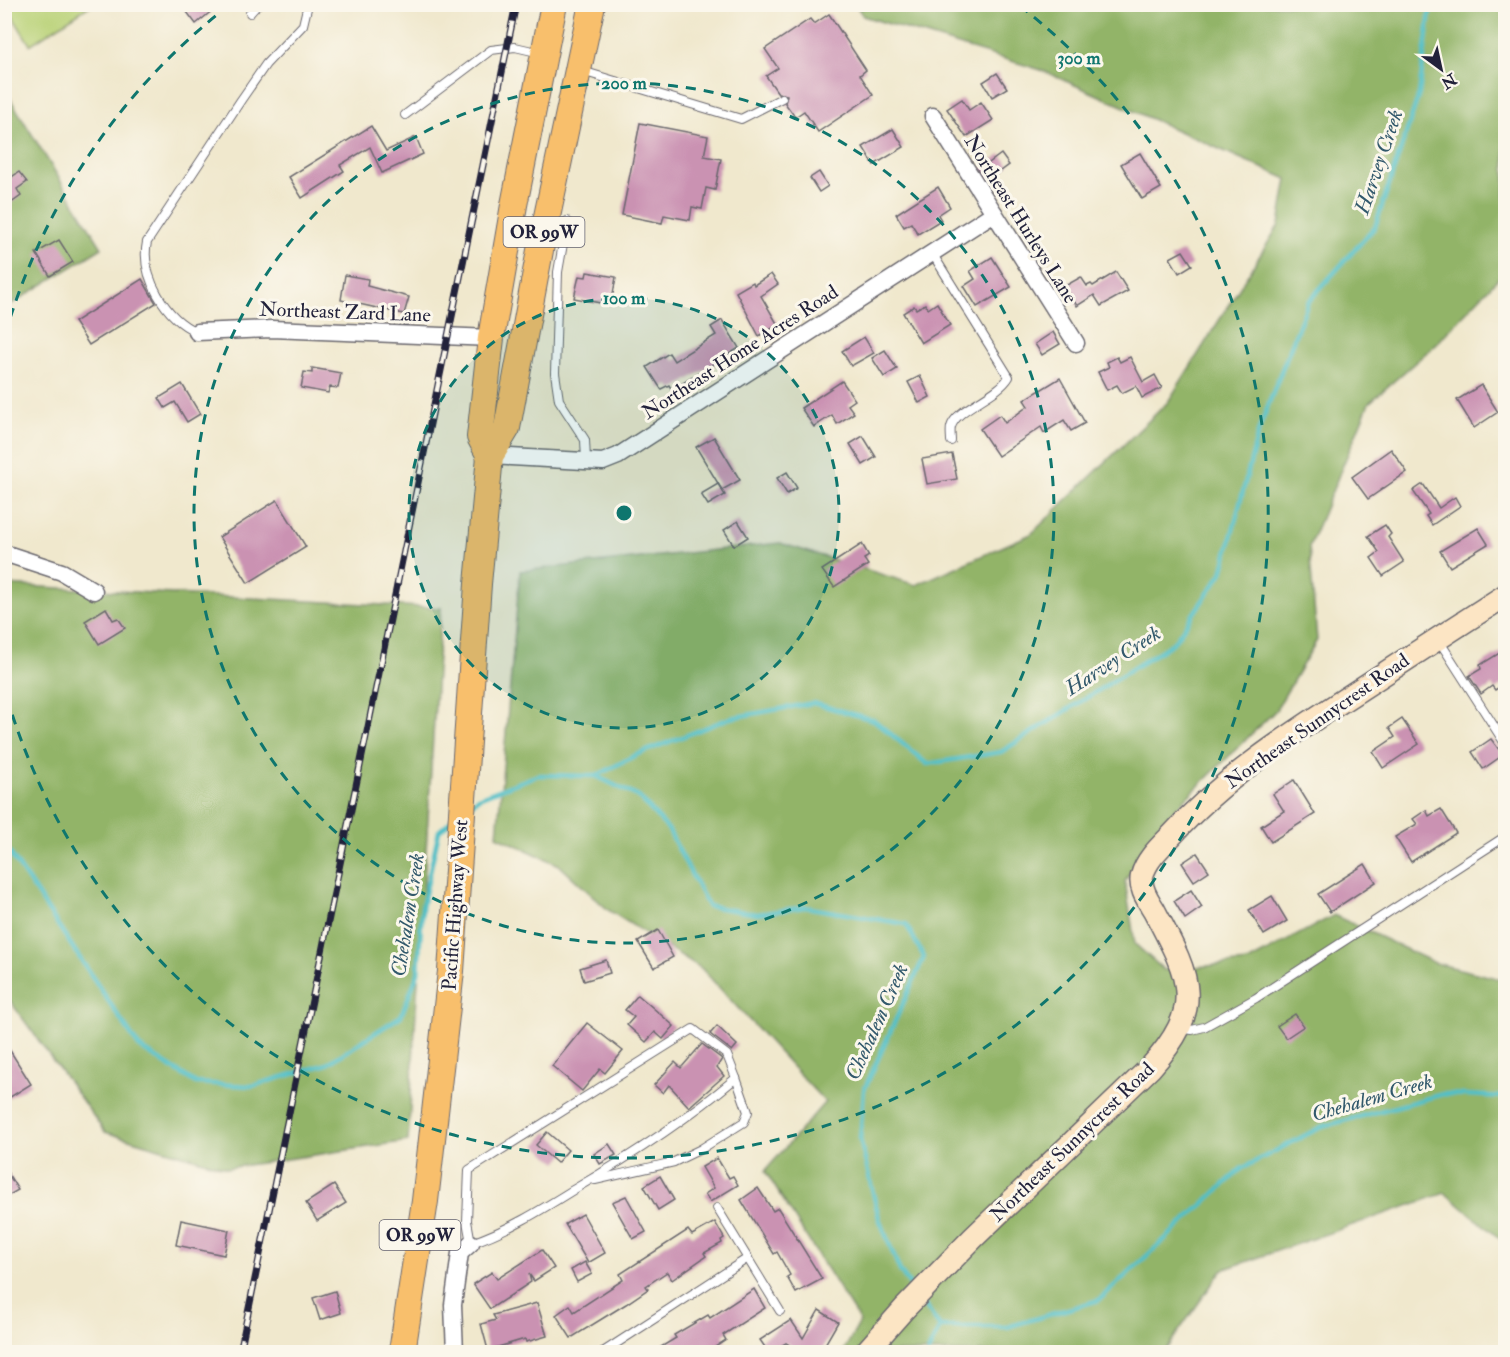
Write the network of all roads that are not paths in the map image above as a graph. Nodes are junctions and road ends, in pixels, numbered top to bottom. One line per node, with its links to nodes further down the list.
1 (258, 4): 5 (lane)
2 (308, 4): 14 (lane)
3 (554, 4): 6 (main road, Pacific Highway West / OR 99W)
4 (592, 4): 7 (main road, Pacific Highway West / OR 99W)
5 (250, 13)
6 (544, 54): 9 (lane); 15 (main road, Pacific Highway West / OR 99W)
7 (579, 70): 8 (lane); 18 (main road, Pacific Highway West / OR 99W)
8 (782, 98)
9 (405, 115)
10 (933, 116): 11 (street, Northeast Hurleys Lane)
11 (994, 213): 13 (street, Northeast Home Acres Road); 16 (street, Northeast Hurleys Lane)
12 (567, 221): 19 (lane)
13 (932, 253): 17 (lane); 19 (street, Northeast Home Acres Road)
14 (197, 332): 15 (street, Northeast Zard Lane)
15 (491, 338): 18 (main road, Pacific Highway West / OR 99W)
16 (1076, 344)
17 (951, 441)
18 (490, 456): 19 (street, Northeast Home Acres Road); 34 (main road, Pacific Highway West / OR 99W)
19 (586, 460)
20 (4, 553): 21 (street)
21 (94, 591)
22 (1506, 595): 23 (street, Northeast Sunnycrest Road)
23 (1438, 638): 24 (lane); 26 (street, Northeast Sunnycrest Road)
24 (1504, 742)
25 (1506, 836): 26 (lane)
26 (1179, 1028): 33 (street, Northeast Sunnycrest Road)
27 (736, 1078): 28 (lane); 28 (lane); 30 (lane)
28 (588, 1182): 30 (lane)
29 (717, 1208): 31 (lane)
30 (471, 1243): 36 (street)
31 (748, 1258): 32 (lane); 37 (lane)
32 (780, 1311)
33 (869, 1349)
34 (402, 1352): 35 (street)
35 (392, 1353)
36 (455, 1353)
37 (603, 1353)

